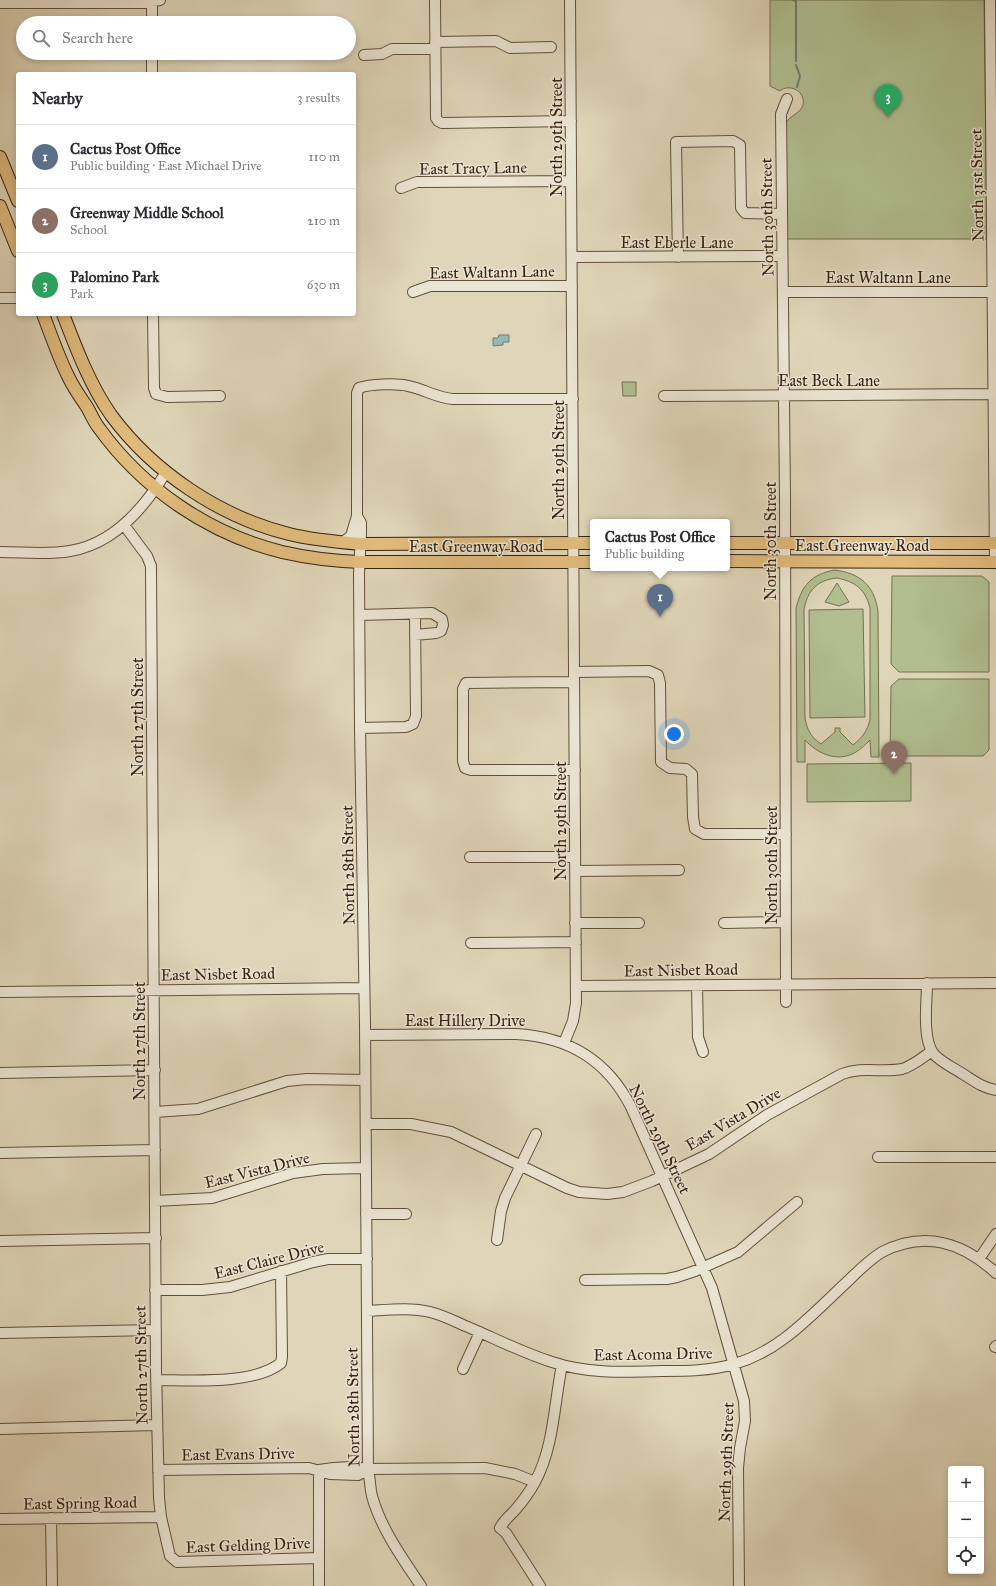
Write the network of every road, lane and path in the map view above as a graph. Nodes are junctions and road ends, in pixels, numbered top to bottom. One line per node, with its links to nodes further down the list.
1 (154, 0): 5 (street); 6 (street)
2 (436, 0): 7 (street)
3 (570, 0): 13 (street, North 29th Street)
4 (990, 0): 14 (street, North 31st Street)
5 (0, 3)
6 (153, 16)
7 (435, 45): 8 (street); 9 (street); 13 (street)
8 (551, 47)
9 (364, 54)
10 (152, 60): 11 (street)
11 (152, 72)
12 (787, 99): 20 (street, North 30th Street)
13 (571, 121): 16 (street, North 29th Street)
14 (993, 136): 28 (street, North 31st Street)
15 (0, 157): 18 (main road)
16 (571, 181): 17 (street, East Tracy Lane); 23 (street, North 29th Street)
17 (401, 188)
18 (16, 196)
19 (0, 206): 21 (main road)
20 (782, 214): 22 (street, North 30th Street); 24 (street)
21 (16, 246)
22 (782, 256): 24 (street, East Eberle Lane); 27 (street, North 30th Street)
23 (572, 257): 24 (street, East Eberle Lane); 25 (street, North 29th Street)
24 (678, 257)
25 (572, 286): 26 (street, East Waltann Lane); 39 (street, North 29th Street)
26 (413, 292)
27 (783, 292): 28 (street, East Waltann Lane); 36 (street, North 30th Street)
28 (994, 292): 35 (street, North 31st Street)
29 (0, 298): 30 (street)
30 (16, 298)
31 (44, 316): 40 (main road, East Greenway Road)
32 (64, 316): 34 (main road, East Greenway Road)
33 (153, 316): 37 (street)
34 (99, 394): 40 (main road); 41 (main road, East Greenway Road)
35 (994, 394): 36 (street, East Beck Lane); 52 (street, North 31st Street)
36 (784, 395): 38 (street, East Beck Lane); 51 (street, North 30th Street)
37 (220, 396)
38 (664, 396)
39 (573, 400): 43 (street, North 28th Street); 48 (street, North 29th Street)
40 (83, 402): 42 (main road, East Greenway Road)
41 (166, 472): 42 (street); 44 (main road, East Greenway Road)
42 (156, 489): 45 (street); 46 (main road, East Greenway Road)
43 (358, 516): 47 (street, North 28th Street); 53 (street, North 28th Street)
44 (255, 523): 46 (main road); 47 (main road, East Greenway Road)
45 (124, 525): 55 (street); 86 (street, North 27th Street)
46 (249, 541): 57 (main road, East Greenway Road)
47 (343, 542): 53 (main road, East Greenway Road)
48 (573, 543): 49 (main road, East Greenway Road); 54 (main road, East Greenway Road); 59 (street, North 29th Street)
49 (590, 543)
50 (730, 543): 51 (main road, East Greenway Road)
51 (785, 543): 52 (main road, East Greenway Road); 56 (street, North 30th Street)
52 (996, 543): 62 (street, North 31st Street)
53 (361, 544): 54 (main road, East Greenway Road); 57 (street, North 28th Street)
54 (439, 544): 58 (main road)
55 (0, 552)
56 (785, 561): 61 (main road, East Greenway Road); 62 (main road, East Greenway Road); 69 (street, North 30th Street)
57 (360, 562): 58 (main road, East Greenway Road); 64 (street, North 28th Street)
58 (437, 562): 59 (main road, East Greenway Road)
59 (573, 562): 60 (main road, East Greenway Road); 66 (street, North 29th Street)
60 (590, 562)
61 (730, 562)
62 (996, 562)
63 (415, 614): 64 (street); 65 (street); 65 (street)
64 (360, 615): 67 (street, North 28th Street)
65 (415, 635): 67 (street)
66 (574, 677): 68 (street, North 29th Street); 68 (street); 69 (street)
67 (360, 728): 85 (street, North 28th Street)
68 (575, 770): 71 (street, North 29th Street)
69 (786, 834): 74 (street, North 30th Street)
70 (470, 857): 71 (street)
71 (575, 857): 73 (street, North 29th Street)
72 (679, 870): 73 (street)
73 (575, 871): 75 (street, North 29th Street)
74 (786, 922): 77 (street); 82 (street, North 30th Street)
75 (576, 923): 76 (street); 78 (street, North 29th Street)
76 (639, 923)
77 (724, 923)
78 (576, 942): 79 (street); 84 (street, North 29th Street)
79 (471, 943)
80 (927, 983): 81 (street, East Nisbet Road); 82 (street, East Nisbet Road); 91 (street)
81 (996, 983)
82 (786, 984): 83 (street, East Nisbet Road); 88 (street)
83 (697, 985): 84 (street, East Nisbet Road); 92 (street)
84 (576, 986): 90 (street, North 29th Street)
85 (364, 988): 86 (street, East Nisbet Road); 89 (street, North 28th Street)
86 (154, 990): 87 (street, East Nisbet Road); 93 (street, North 27th Street)
87 (0, 992)
88 (786, 1002)
89 (365, 1035): 90 (street, East Hillery Drive); 95 (street, North 28th Street)
90 (564, 1043): 106 (street, North 29th Street)
91 (932, 1051): 96 (street); 106 (street, East Vista Drive)
92 (703, 1052)
93 (155, 1070): 94 (street); 97 (street, North 27th Street)
94 (0, 1073)
95 (365, 1080): 97 (street); 98 (street, North 28th Street)
96 (996, 1090)
97 (155, 1112): 100 (street, North 27th Street)
98 (366, 1124): 104 (street, East Vista Drive); 105 (street, North 28th Street)
99 (536, 1134): 104 (street)
100 (155, 1150): 101 (street); 107 (street, North 27th Street)
101 (0, 1153)
102 (878, 1157): 103 (street)
103 (996, 1157)
104 (520, 1166): 106 (street, East Vista Drive); 113 (street)
105 (366, 1168): 107 (street, East Vista Drive); 109 (street, North 28th Street)
106 (662, 1176): 117 (street, North 29th Street)
107 (155, 1201): 112 (street, North 27th Street)
108 (797, 1202): 117 (street)
109 (366, 1214): 110 (street); 116 (street, North 28th Street)
110 (406, 1214)
111 (996, 1234): 115 (street)
112 (156, 1238): 114 (street); 121 (street, North 27th Street)
113 (496, 1240)
114 (0, 1241)
115 (979, 1258): 119 (street, East Acoma Drive); 126 (street, East Acoma Drive)
116 (366, 1259): 118 (street, East Claire Drive); 122 (street, North 28th Street)
117 (703, 1267): 120 (street); 126 (street, North 29th Street)
118 (281, 1271): 121 (street, East Claire Drive); 129 (street)
119 (996, 1273)
120 (585, 1280)
121 (155, 1290): 123 (street, North 27th Street)
122 (367, 1311): 124 (street, East Acoma Drive); 132 (street, North 28th Street)
123 (156, 1330): 125 (street); 129 (street, North 27th Street)
124 (480, 1332): 127 (street, East Acoma Drive); 128 (street)
125 (0, 1333)
126 (735, 1364): 127 (street, East Acoma Drive); 145 (street, North 29th Street)
127 (562, 1365): 135 (street)
128 (463, 1369)
129 (156, 1380): 130 (street, North 27th Street)
130 (157, 1425): 131 (street); 133 (street, North 27th Street)
131 (0, 1429)
132 (368, 1469): 134 (street, East Evans Drive); 135 (street, East Evans Drive); 143 (street, North 28th Street)
133 (158, 1470): 134 (street, East Evans Drive); 136 (street, North 27th Street)
134 (319, 1470): 139 (street)
135 (535, 1482): 144 (street)
136 (161, 1516): 137 (street, East Spring Road); 140 (street, North 27th Street)
137 (51, 1518): 138 (street, East Spring Road); 141 (street)
138 (0, 1519)
139 (319, 1558): 140 (street, East Gelding Drive); 142 (street)
140 (177, 1562)
141 (52, 1586)
142 (320, 1586)
143 (421, 1586)
144 (540, 1586)
145 (739, 1586)

